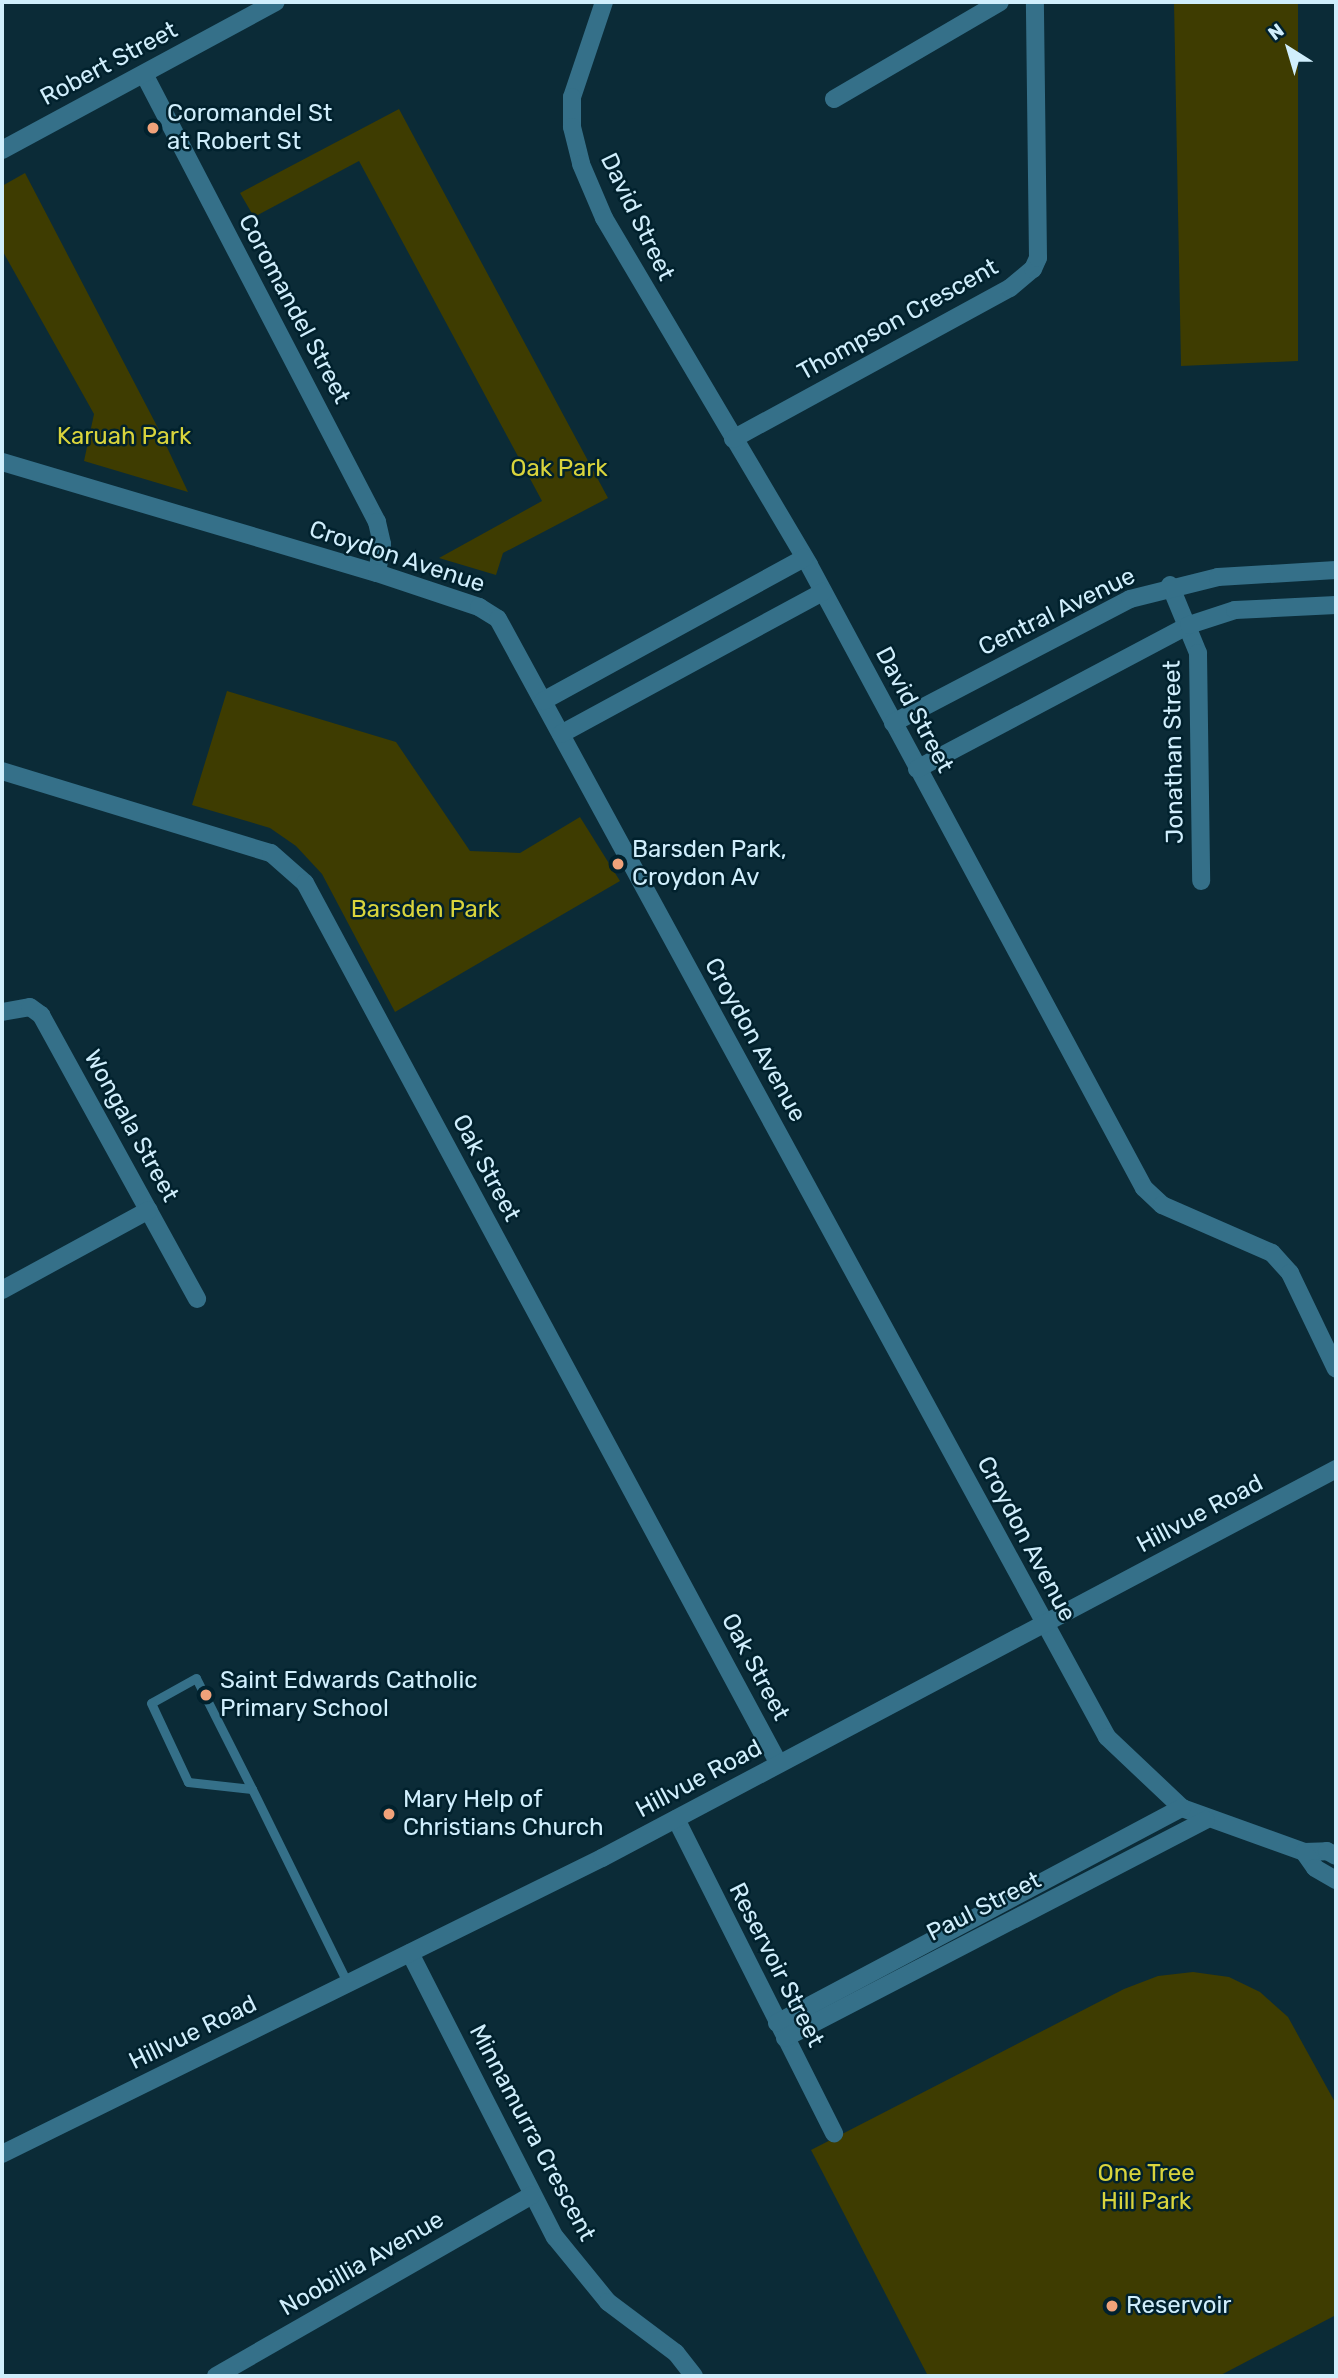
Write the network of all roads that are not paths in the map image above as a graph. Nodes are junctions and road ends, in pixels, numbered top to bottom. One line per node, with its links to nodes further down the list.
1 (275, 2): 5 (street, Robert Street)
2 (604, 2): 8 (street, David Street)
3 (1000, 2): 6 (street)
4 (1035, 2): 8 (street, Thompson Crescent)
5 (144, 74): 7 (street, Robert Street); 12 (street, Coromandel Street)
6 (834, 99)
7 (2, 150)
8 (733, 439): 10 (street, David Street)
9 (2, 462): 12 (street, Croydon Avenue)
10 (804, 558): 14 (street, David Street); 17 (street)
11 (1336, 570): 13 (street, Central Avenue)
12 (377, 573): 17 (street, Croydon Avenue)
13 (1170, 585): 16 (street, Jonathan Street); 18 (street, Central Avenue)
14 (823, 592): 18 (street, David Street); 19 (street)
15 (1336, 605): 16 (street)
16 (1189, 625): 20 (street); 22 (street, Jonathan Street)
17 (544, 701): 19 (street, Croydon Avenue)
18 (893, 723): 20 (street, David Street)
19 (561, 734): 29 (street, Croydon Avenue)
20 (917, 769): 27 (street, David Street)
21 (2, 771): 30 (street, Oak Street)
22 (1201, 881)
23 (2, 1012): 24 (street, Wongala Street)
24 (149, 1210): 25 (street); 26 (street, Wongala Street)
25 (2, 1290)
26 (197, 1299)
27 (1336, 1369)
28 (1336, 1469): 29 (street, Hillvue Road)
29 (1044, 1624): 30 (street, Hillvue Road); 32 (street, Croydon Avenue)
30 (779, 1764): 33 (street, Hillvue Road)
31 (252, 1788): 31 (lane); 39 (lane)
32 (1181, 1808): 34 (street, Croydon Avenue); 40 (street, Paul Street)
33 (676, 1819): 38 (street, Hillvue Road); 40 (street, Reservoir Street)
34 (1206, 1820): 35 (street, Croydon Avenue); 40 (street, Paul Street)
35 (1304, 1852): 36 (street, Croydon Avenue); 37 (street, Croydon Avenue)
36 (1336, 1856)
37 (1336, 1880)
38 (410, 1953): 39 (street, Hillvue Road); 43 (street, Minnamurra Crescent)
39 (348, 1984): 42 (street, Hillvue Road)
40 (781, 2030): 41 (street, Reservoir Street)
41 (834, 2133)
42 (2, 2154)
43 (532, 2194): 44 (street, Noobillia Avenue); 45 (street, Minnamurra Crescent)
44 (216, 2376)
45 (694, 2376)

